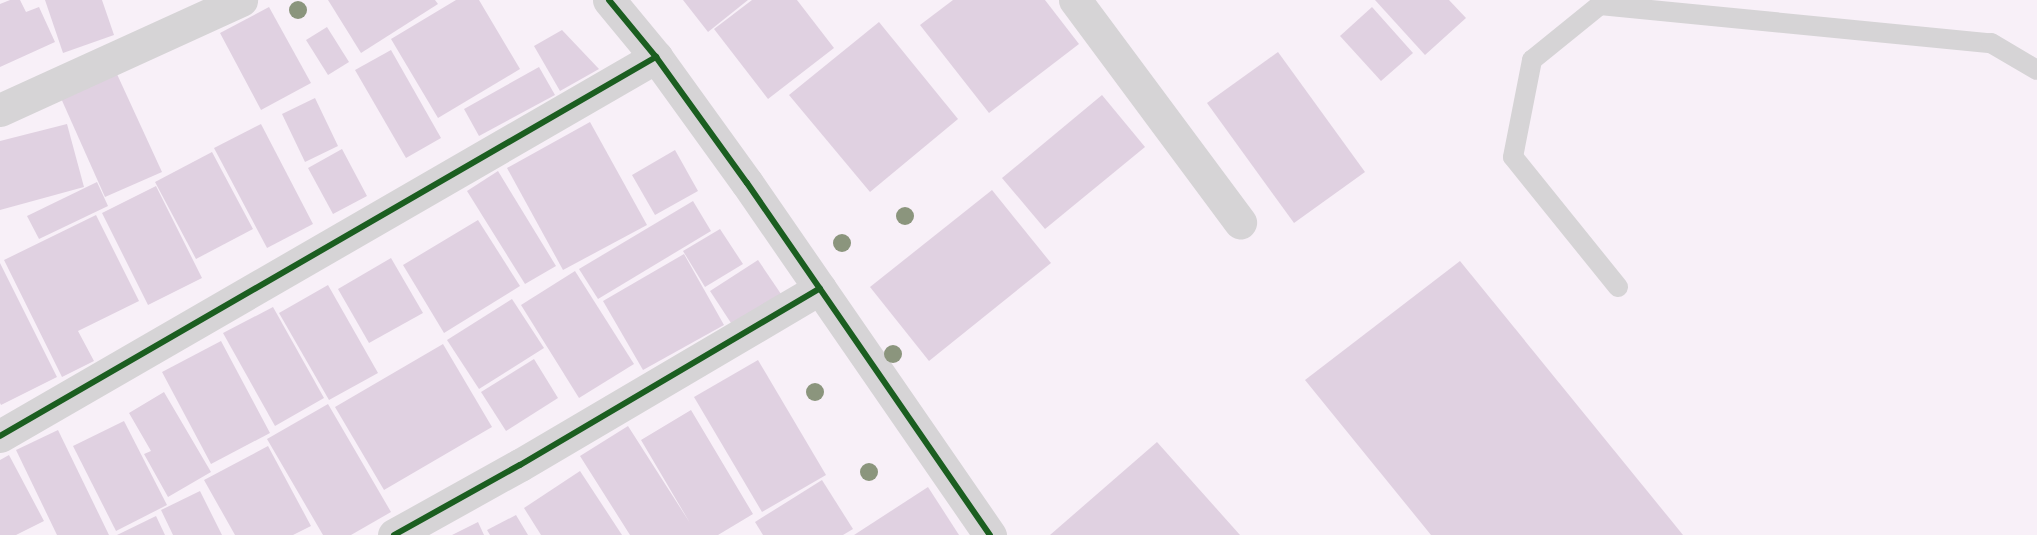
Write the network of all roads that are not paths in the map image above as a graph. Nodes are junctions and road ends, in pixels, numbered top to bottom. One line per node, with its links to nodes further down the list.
1 (241, 0): 6 (street)
2 (609, 0): 4 (street)
3 (1075, 0): 7 (street)
4 (656, 57): 9 (street); 10 (street)
5 (2037, 70): 8 (lane)
6 (0, 110)
7 (1240, 222)
8 (1618, 287)
9 (820, 288): 11 (street); 12 (street)
10 (0, 436)
11 (394, 535)
12 (990, 535)

